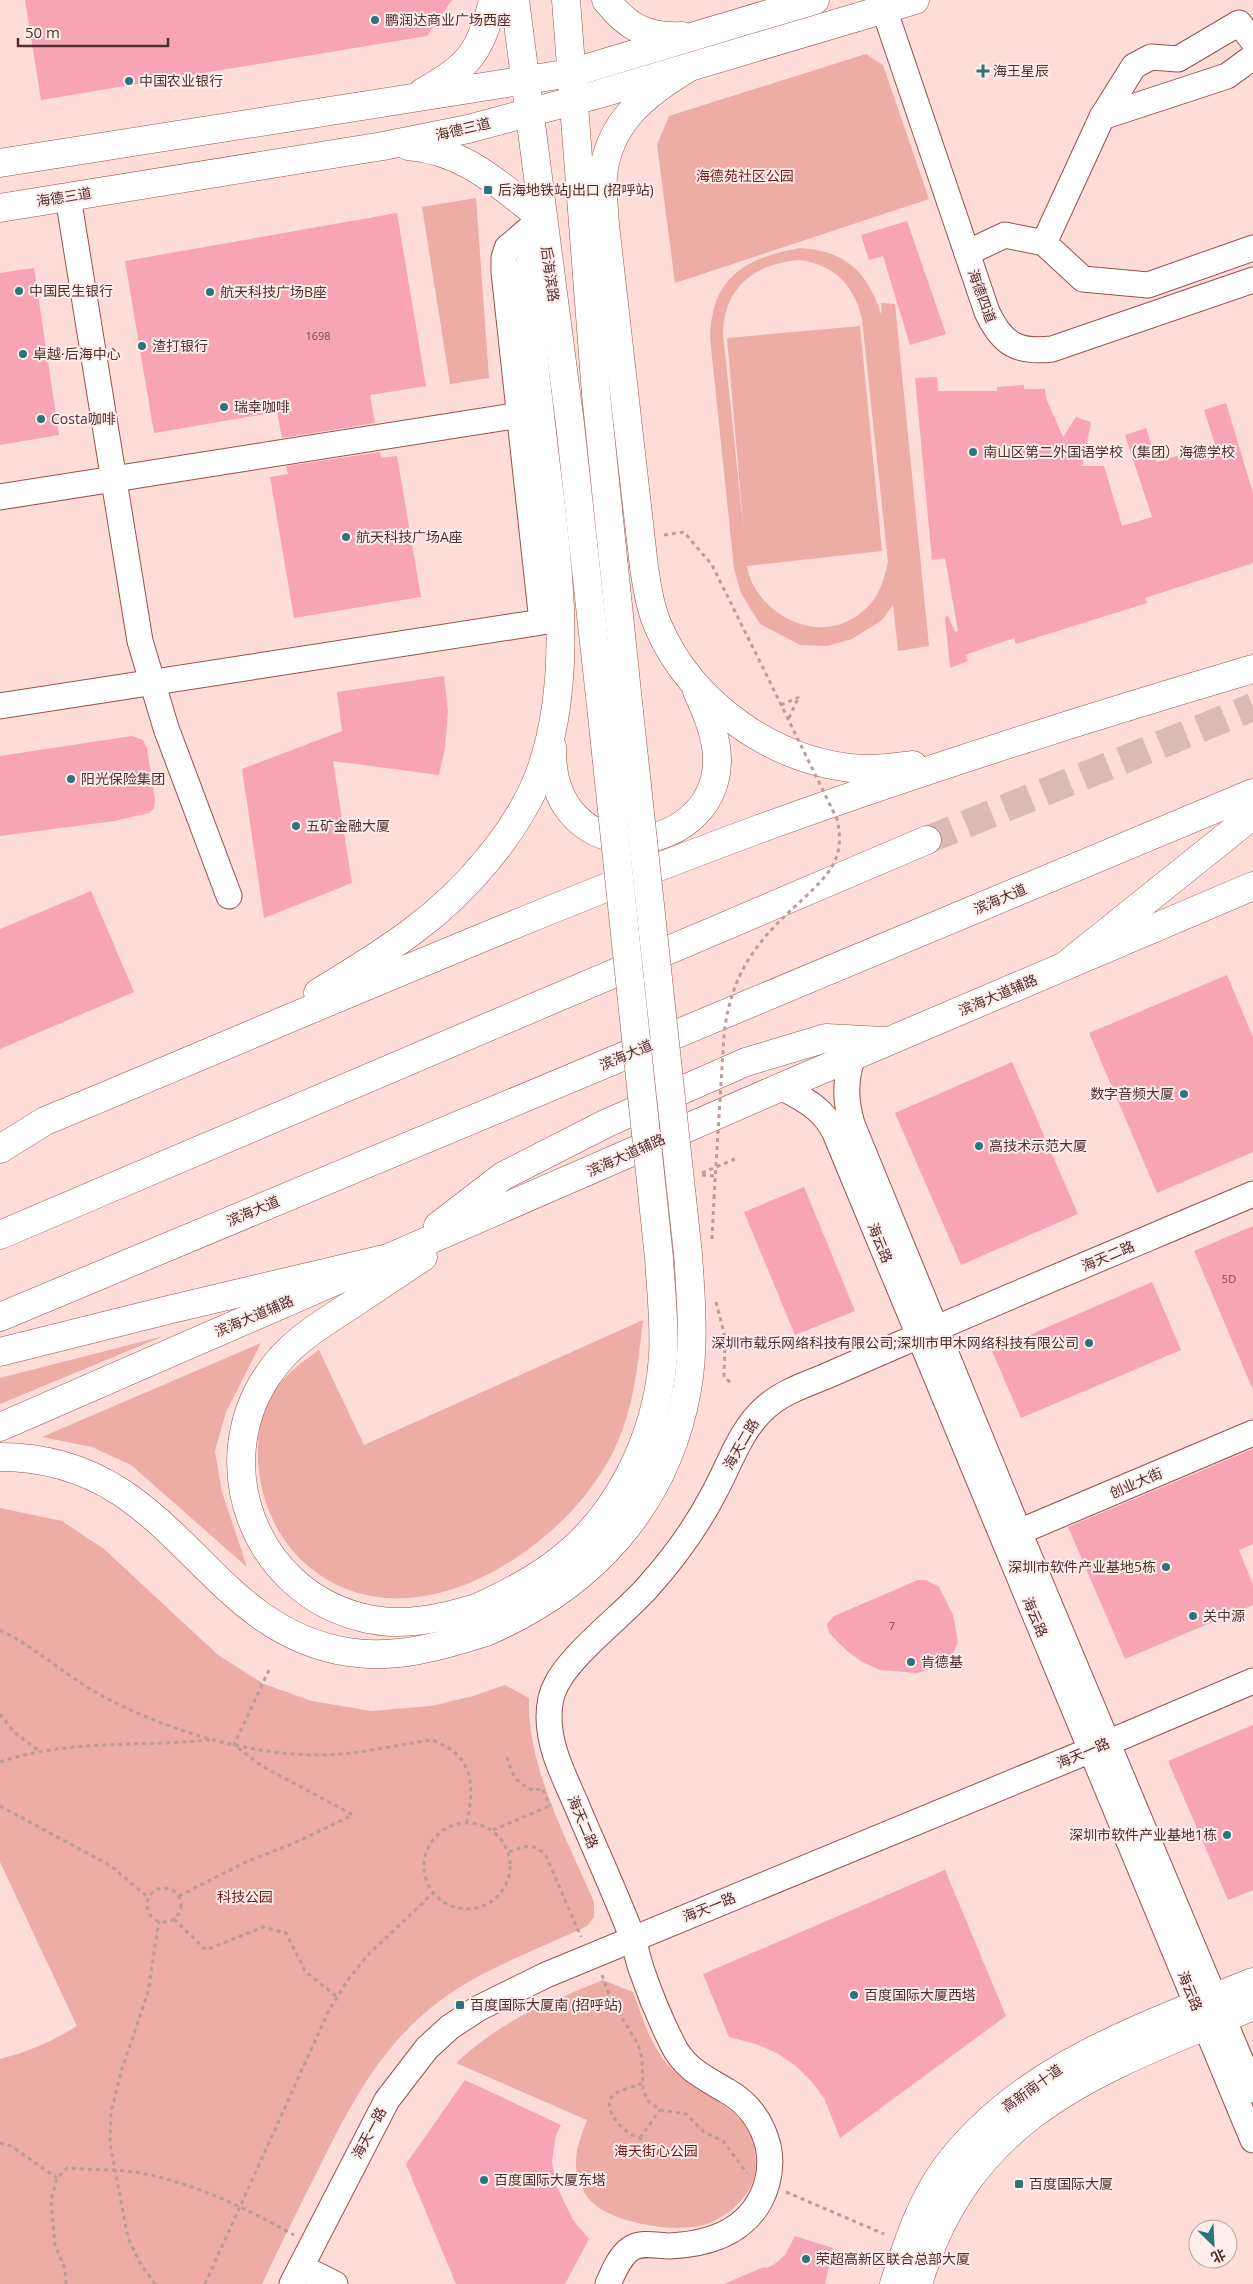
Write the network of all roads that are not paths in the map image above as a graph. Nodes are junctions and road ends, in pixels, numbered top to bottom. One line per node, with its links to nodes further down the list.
1 (493, 0): 14 (main road)
2 (515, 0): 13 (main road, 后海滨路)
3 (566, 0): 12 (main road)
4 (606, 0): 9 (main road)
5 (815, 0): 9 (main road)
6 (915, 0): 7 (main road, 海德三道)
7 (883, 5): 11 (main road, 海德三道); 27 (street, 海德四道)
8 (1248, 26): 17 (street)
9 (698, 35): 12 (main road)
10 (1253, 57): 17 (street)
11 (688, 68): 15 (main road, 海德三道); 24 (main road)
12 (571, 73): 13 (main road); 15 (main road)
13 (526, 81): 14 (main road); 16 (main road, 后海滨路)
14 (405, 100): 20 (main road)
15 (574, 101): 16 (main road, 海德三道); 19 (main road)
16 (529, 112): 18 (main road, 海德三道); 23 (main road, 后海滨路)
17 (1102, 117): 25 (street)
18 (382, 146): 21 (main road, 海德三道); 23 (main road)
19 (578, 160): 24 (main road); 64 (main road, bridge)
20 (0, 163)
21 (68, 197): 22 (main road, 海德三道); 30 (street)
22 (0, 208)
23 (542, 218): 29 (street); 38 (main road); 64 (main road, 后海滨路, bridge)
24 (605, 225): 34 (main road)
25 (1044, 243): 26 (street); 27 (street)
26 (1253, 248)
27 (967, 253): 28 (street, 海德四道)
28 (1253, 280)
29 (520, 415): 30 (street); 35 (street)
30 (114, 479): 31 (street); 35 (street)
31 (0, 497)
32 (1253, 655): 36 (main road)
33 (1253, 669): 36 (main road)
34 (690, 678): 38 (main road); 39 (main road)
35 (151, 683): 37 (street); 44 (street)
36 (1195, 687): 39 (main road)
37 (0, 706)
38 (552, 725): 46 (main road)
39 (956, 761): 46 (main road)
40 (1253, 793): 57 (main road, 滨海大道)
41 (1253, 815): 45 (main road)
42 (927, 840): 55 (main road)
43 (1253, 886): 45 (main road, 滨海大道辅路)
44 (229, 896)
45 (1066, 965): 47 (main road, 滨海大道辅路)
46 (247, 1037): 50 (main road)
47 (889, 1041): 48 (main road, 滨海大道辅路); 56 (main road)
48 (852, 1058): 49 (main road, 滨海大道辅路); 58 (street, 海云路)
49 (781, 1088): 54 (main road, 滨海大道辅路); 58 (street, 海云路)
50 (44, 1122): 51 (main road); 52 (main road)
51 (0, 1140)
52 (0, 1149)
53 (1253, 1194): 58 (street, 海天二路)
54 (479, 1220): 56 (main road, 滨海大道辅路); 64 (main road)
55 (0, 1235)
56 (401, 1253): 59 (main road); 60 (main road, 滨海大道辅路)
57 (0, 1317)
58 (927, 1332): 63 (street, 海云路); 66 (street, 海云路); 67 (street, 海天二路)
59 (0, 1352)
60 (0, 1427)
61 (1253, 1433): 63 (street, 创业大街)
62 (0, 1457): 64 (main road)
63 (1019, 1532): 66 (street, 海云路)
64 (482, 1619)
65 (1253, 1681): 66 (street, 海天一路)
66 (1100, 1746): 67 (street, 海天一路); 70 (street, 海云路)
67 (633, 1939): 73 (street, 海天一路); 75 (street, 海天二路)
68 (1253, 1982): 70 (main road, 高新南十道)
69 (1253, 2006): 70 (main road, 高新南十道)
70 (1210, 2012): 71 (street, 海云路); 72 (street, 海云路); 76 (main road, 高新南十道); 77 (main road, 高新南十道)
71 (1253, 2090)
72 (1253, 2140)
73 (296, 2275): 74 (street)
74 (335, 2284)
75 (608, 2284)
76 (894, 2284)
77 (918, 2284)

